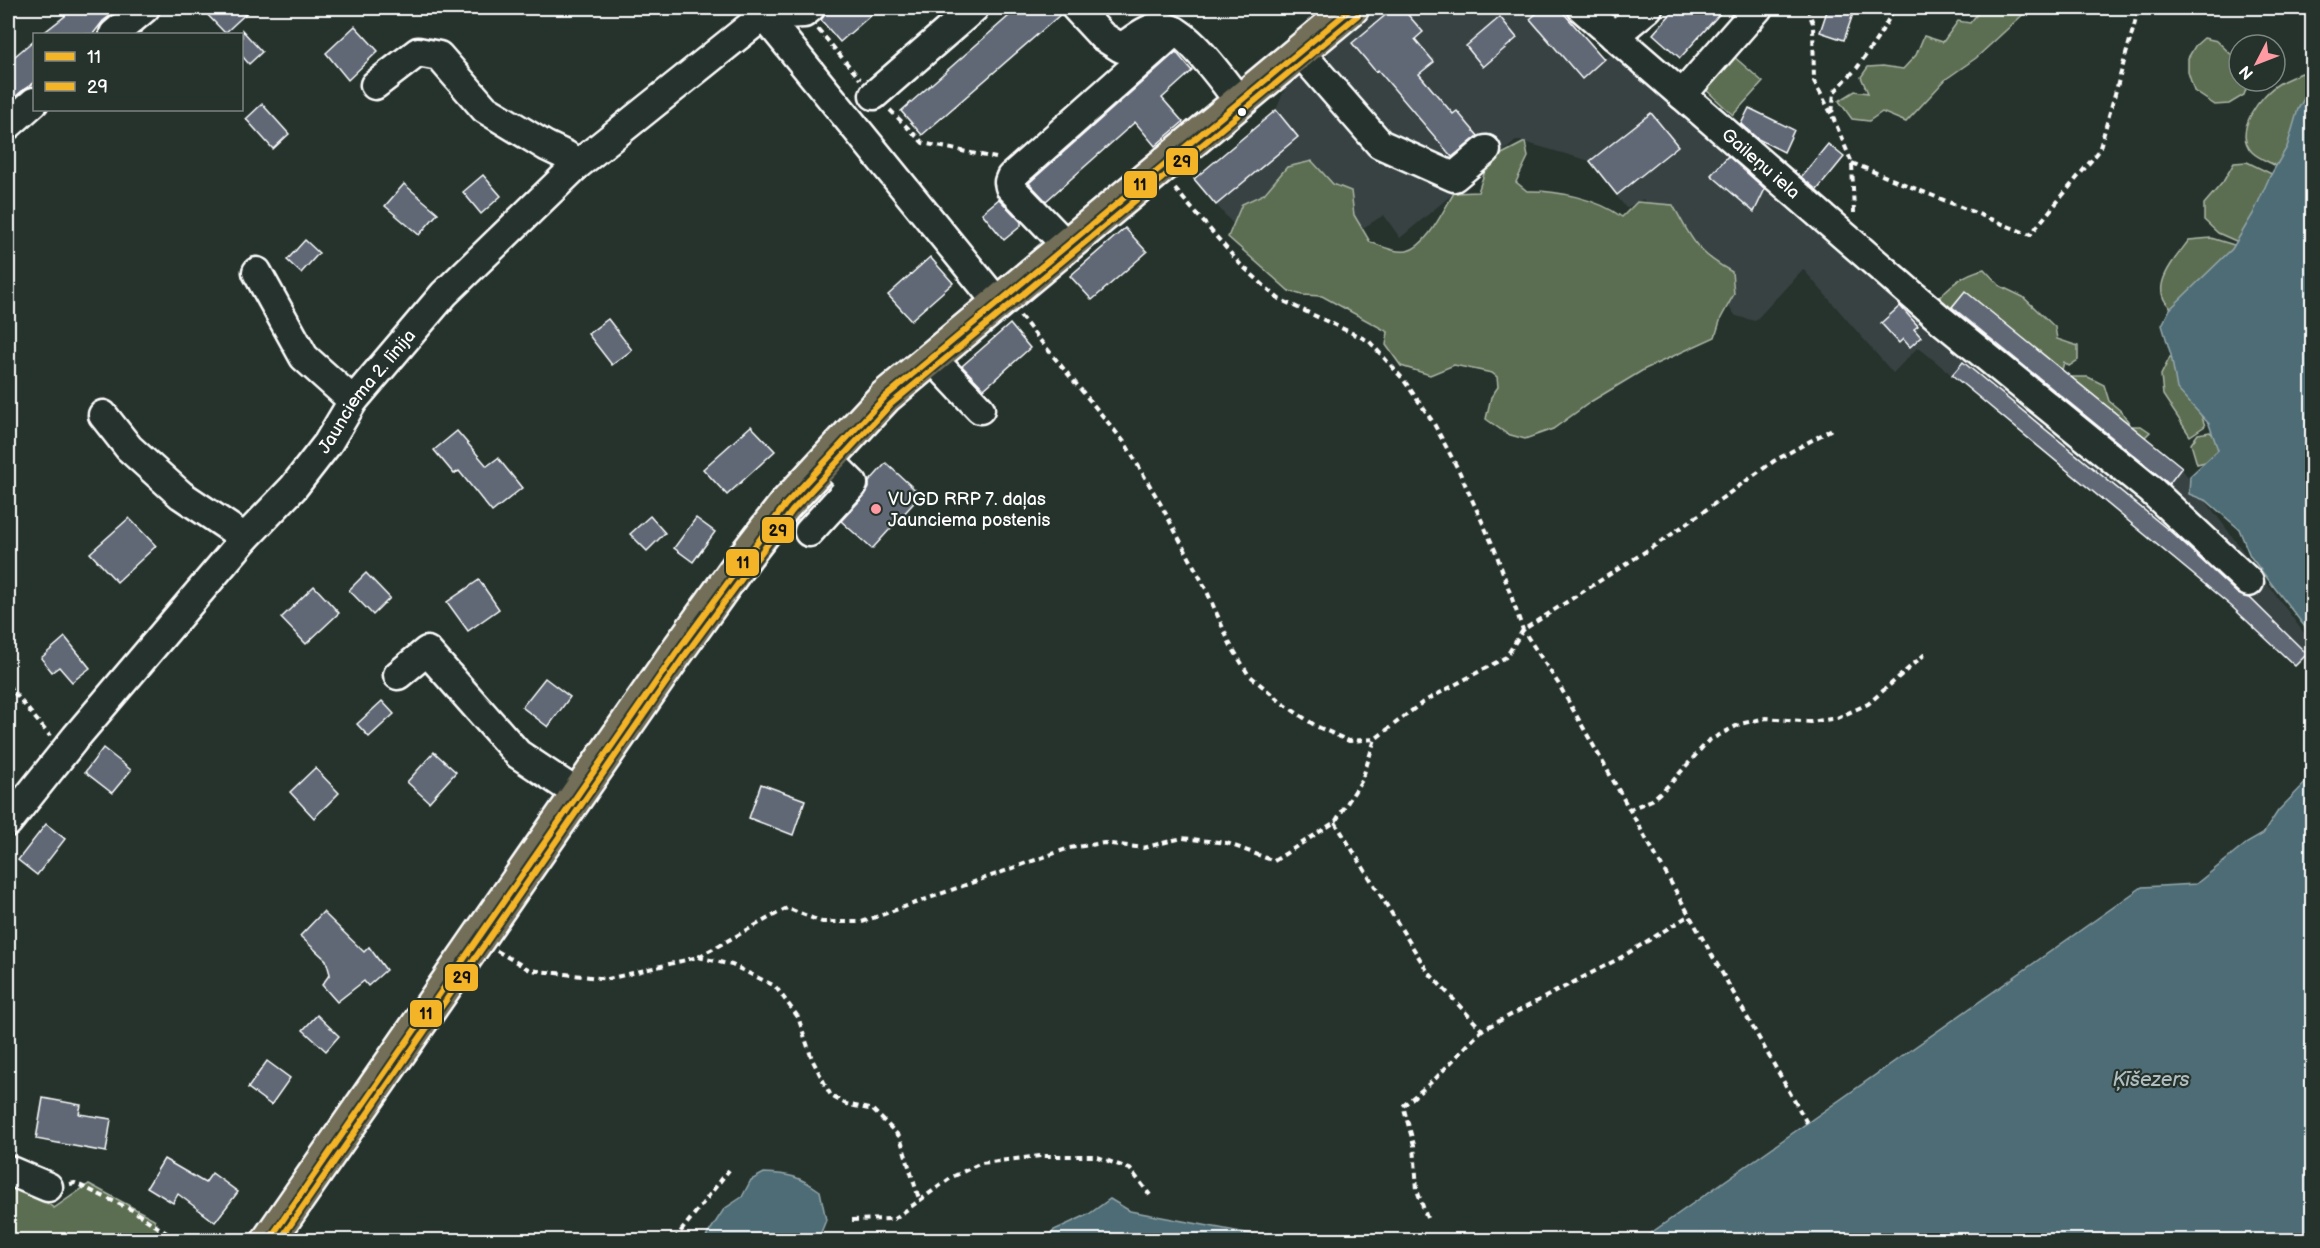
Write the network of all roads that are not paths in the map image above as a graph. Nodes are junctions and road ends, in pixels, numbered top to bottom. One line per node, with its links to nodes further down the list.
1 (145, 8): 11 (street)
2 (974, 8): 15 (street)
3 (1076, 8): 10 (street)
4 (1352, 8): 13 (main road)
5 (1582, 8): 12 (street, Gaileņu iela)
6 (1648, 8): 12 (street)
7 (1758, 8): 16 (street)
8 (765, 10): 9 (street); 21 (street, Jaunciema 2. līnija); 24 (street)
9 (807, 10)
10 (1175, 31): 17 (street); 22 (street)
11 (115, 33)
12 (1614, 36): 16 (street, Gaileņu iela)
13 (1299, 51): 17 (main road); 20 (street)
14 (375, 85): 21 (street)
15 (874, 95)
16 (1682, 95): 32 (street, Gaileņu iela)
17 (1239, 101): 22 (main road)
18 (33, 103): 19 (street)
19 (8, 125)
20 (1486, 150)
21 (576, 166): 26 (street, Jaunciema 2. līnija)
22 (1066, 245): 24 (main road)
23 (257, 272): 26 (street)
24 (1001, 299): 25 (main road)
25 (931, 357): 27 (street); 29 (main road)
26 (353, 401): 31 (street, Jaunciema 2. līnija)
27 (980, 409)
28 (103, 415): 31 (street)
29 (827, 458): 30 (street); 34 (main road)
30 (808, 532)
31 (245, 538): 35 (street, Jaunciema 2. līnija)
32 (2249, 582)
33 (398, 675): 34 (street)
34 (577, 796): 38 (main road)
35 (8, 822)
36 (8, 1170): 37 (street)
37 (48, 1187)
38 (269, 1240)

